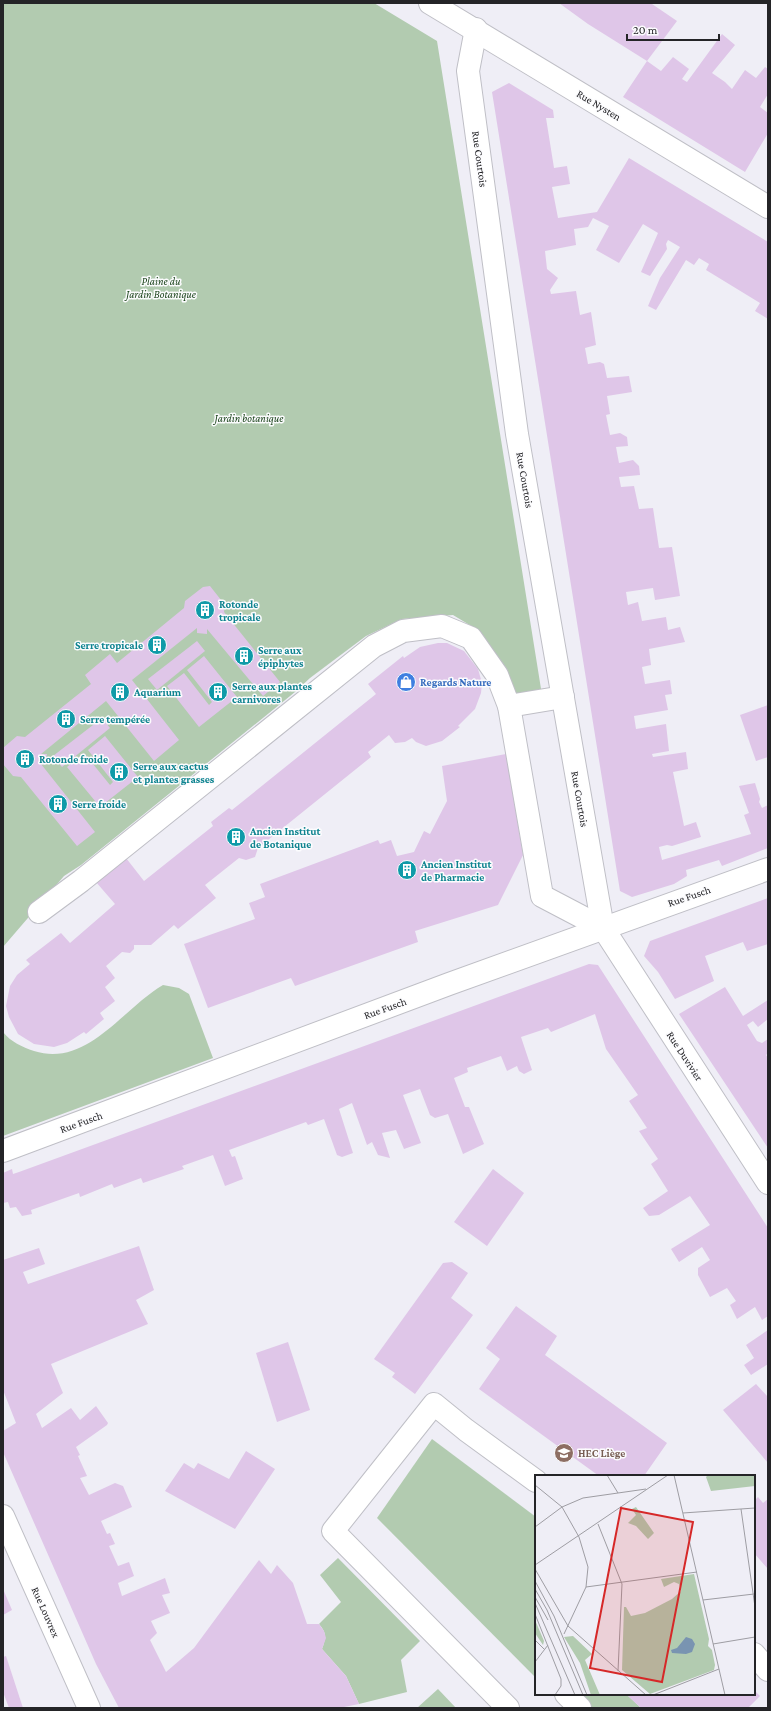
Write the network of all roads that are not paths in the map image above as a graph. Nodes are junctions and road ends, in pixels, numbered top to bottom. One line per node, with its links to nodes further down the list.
1 (430, 3): 2 (street, Rue Nysten)
2 (476, 29): 3 (street, Rue Nysten); 4 (street, Rue Courtois)
3 (768, 208)
4 (563, 698): 5 (street); 8 (street, Rue Courtois)
5 (509, 706): 7 (street); 8 (street)
6 (768, 869): 8 (street, Rue Fusch)
7 (38, 912)
8 (603, 928): 9 (street, Rue Fusch); 10 (street, Rue Duvivier)
9 (3, 1151)
10 (768, 1183)
11 (535, 1480): 17 (street)
12 (3, 1516): 16 (street, Rue Louvrex)
13 (755, 1655): 14 (street)
14 (768, 1670)
15 (567, 1695): 18 (street)
16 (89, 1708)
17 (508, 1708)
18 (580, 1708)

